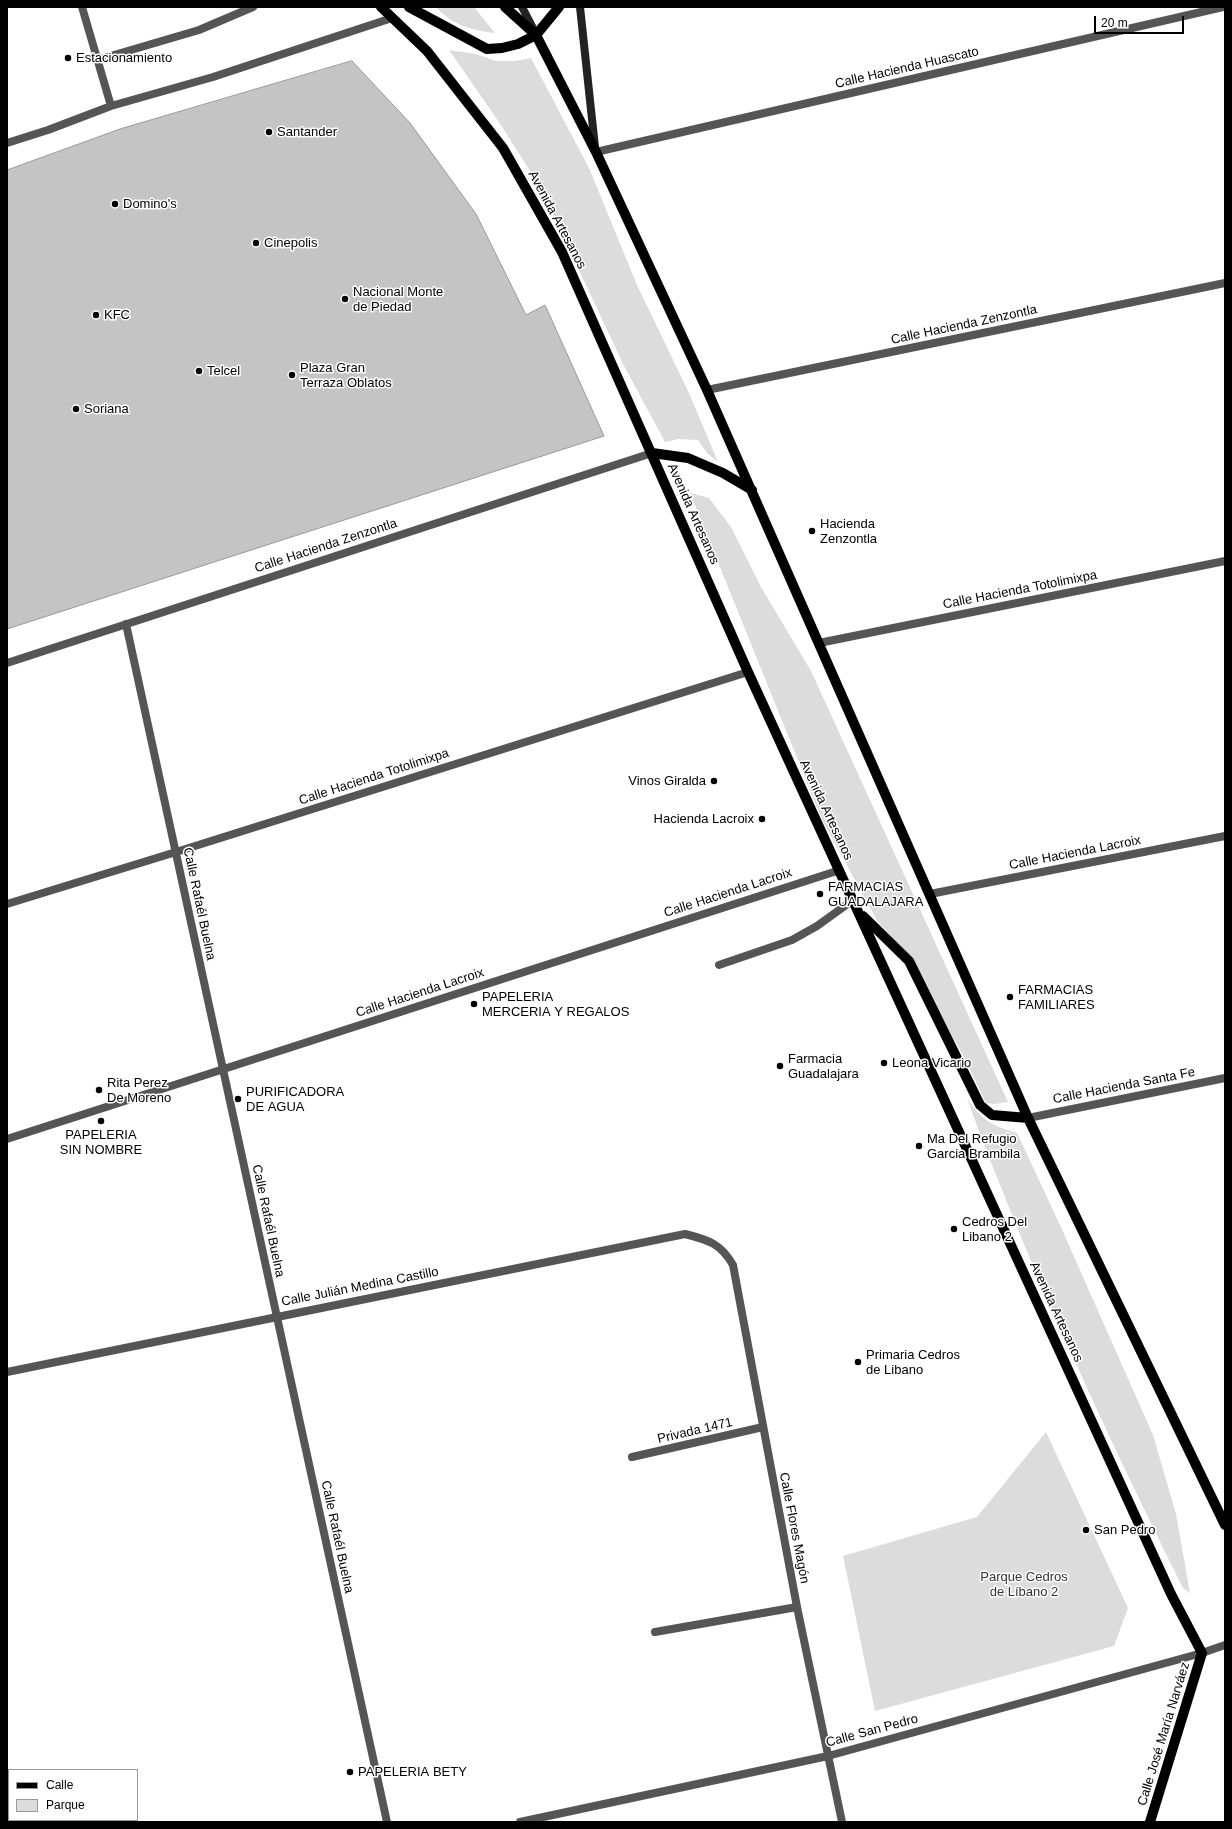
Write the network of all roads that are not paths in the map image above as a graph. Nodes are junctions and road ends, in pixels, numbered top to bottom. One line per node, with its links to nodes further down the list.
1 (82, 7): 12 (street)
2 (253, 7): 12 (street)
3 (381, 7): 10 (main road, Avenida Artesanos)
4 (409, 7): 11 (main road)
5 (506, 7): 11 (main road)
6 (522, 7): 11 (street)
7 (559, 7): 11 (main road)
8 (580, 7): 15 (street)
9 (1223, 7): 15 (street, Calle Hacienda Huascato)
10 (392, 18): 13 (street); 18 (main road, Avenida Artesanos)
11 (536, 35): 15 (main road)
12 (97, 60): 13 (street)
13 (111, 106): 14 (street)
14 (7, 143)
15 (596, 152): 17 (main road)
16 (1225, 283): 17 (street, Calle Hacienda Zenzontla)
17 (708, 390): 19 (main road)
18 (652, 453): 19 (main road); 21 (street, Calle Hacienda Zenzontla); 24 (main road, Avenida Artesanos)
19 (752, 490): 22 (main road)
20 (1225, 561): 22 (street, Calle Hacienda Totolimixpa)
21 (126, 624): 23 (street, Calle Hacienda Zenzontla); 26 (street, Calle Rafaél Buelna)
22 (819, 643): 28 (main road)
23 (7, 663)
24 (748, 672): 26 (street, Calle Hacienda Totolimixpa); 27 (main road, Avenida Artesanos)
25 (1225, 836): 28 (street, Calle Hacienda Lacroix)
26 (176, 852): 30 (street, Calle Hacienda Totolimixpa); 33 (street, Calle Rafaél Buelna)
27 (840, 870): 29 (main road, Avenida Artesanos); 33 (street, Calle Hacienda Lacroix)
28 (930, 894): 35 (main road)
29 (853, 900): 31 (main road, Avenida Artesanos); 32 (street)
30 (7, 904)
31 (857, 910): 35 (main road); 46 (main road, Avenida Artesanos)
32 (719, 965)
33 (223, 1069): 36 (street, Calle Hacienda Lacroix); 38 (street, Calle Rafaél Buelna)
34 (1225, 1078): 35 (street, Calle Hacienda Santa Fe)
35 (1028, 1118): 42 (main road)
36 (7, 1138)
37 (716, 1244): 38 (street, Calle Julián Medina Castillo); 40 (street, Calle Flores Magón)
38 (276, 1316): 39 (street, Calle Julián Medina Castillo); 48 (street, Calle Rafaél Buelna)
39 (7, 1372)
40 (762, 1428): 41 (street, Privada 1471); 43 (street, Calle Flores Magón)
41 (632, 1457)
42 (1225, 1525)
43 (797, 1606): 44 (street); 47 (street, Calle Flores Magón)
44 (655, 1632)
45 (1225, 1645): 46 (street, Calle San Pedro)
46 (1202, 1654): 47 (street, Calle San Pedro); 51 (main road, Calle José María Narváez)
47 (828, 1756): 49 (street, Calle San Pedro); 50 (street, Calle Flores Magón)
48 (387, 1822)
49 (520, 1822)
50 (842, 1822)
51 (1150, 1822)

